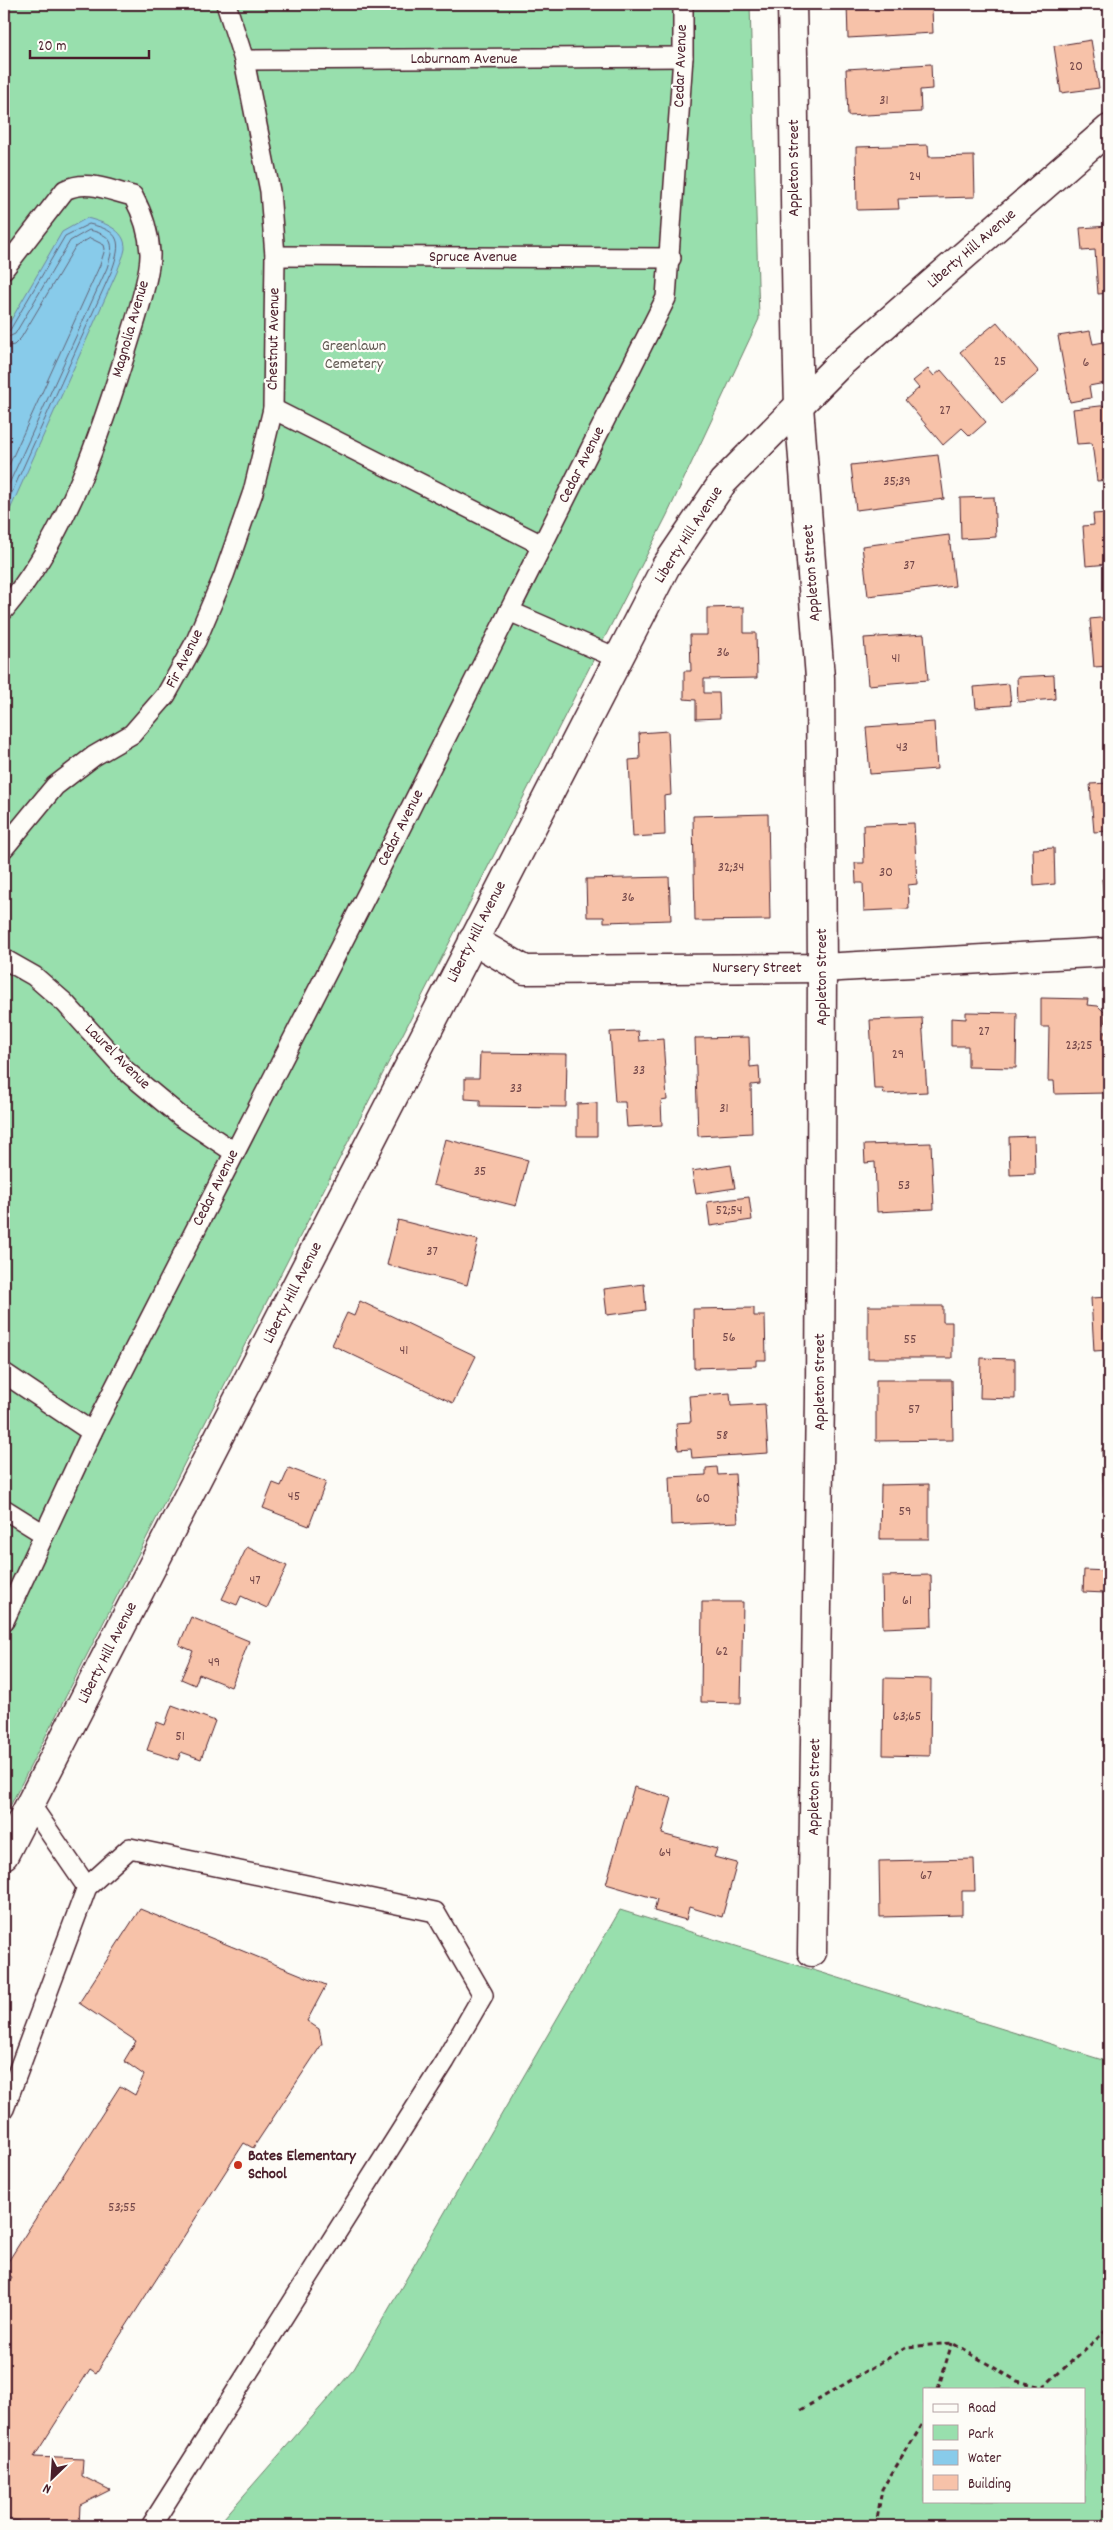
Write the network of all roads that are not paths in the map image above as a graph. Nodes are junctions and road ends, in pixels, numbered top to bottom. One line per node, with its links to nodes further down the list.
1 (226, 4): 5 (lane, Chestnut Avenue)
2 (683, 4): 4 (lane, Cedar Avenue)
3 (792, 4): 10 (street, Appleton Street)
4 (683, 57): 5 (lane, Laburnam Avenue); 8 (lane, Cedar Avenue)
5 (244, 60): 7 (lane, Chestnut Avenue)
6 (1109, 129): 10 (street, Liberty Hill Avenue)
7 (275, 256): 8 (lane, Spruce Avenue); 11 (lane, Chestnut Avenue)
8 (671, 258): 12 (lane, Cedar Avenue)
9 (4, 269): 13 (lane, Magnolia Avenue)
10 (799, 406): 15 (street, Liberty Hill Avenue); 20 (street, Appleton Street)
11 (273, 409): 12 (lane, Chestnut Avenue); 16 (lane, Fir Avenue)
12 (542, 545): 14 (lane, Cedar Avenue)
13 (4, 610)
14 (509, 611): 15 (lane); 21 (lane, Cedar Avenue)
15 (619, 659): 17 (street, Liberty Hill Avenue)
16 (4, 848)
17 (473, 940): 20 (street, Nursery Street); 27 (street, Liberty Hill Avenue)
18 (1109, 952): 20 (street, Nursery Street)
19 (4, 959): 21 (lane, Laurel Avenue)
20 (822, 968): 30 (street, Appleton Street)
21 (234, 1152): 23 (lane, Cedar Avenue)
22 (4, 1373): 23 (lane)
23 (92, 1432): 25 (lane, Cedar Avenue)
24 (4, 1508): 25 (lane)
25 (44, 1534): 26 (lane, Cedar Avenue)
26 (4, 1621)
27 (30, 1804): 28 (street, Liberty Hill Avenue); 29 (lane)
28 (4, 1855)
29 (87, 1887): 31 (lane); 32 (lane)
30 (812, 1952)
31 (4, 2110)
32 (151, 2526)

